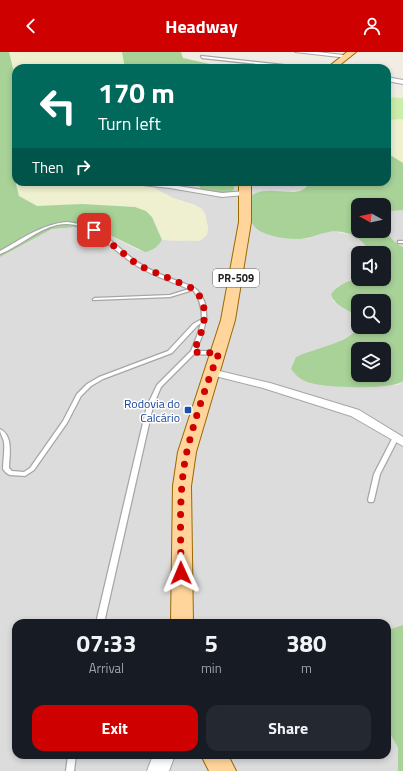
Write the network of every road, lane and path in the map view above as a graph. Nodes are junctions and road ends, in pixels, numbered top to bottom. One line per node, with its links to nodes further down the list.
1 (298, 52): 2 (street)
2 (350, 54): 5 (main road)
3 (202, 57): 4 (lane)
4 (265, 64)
5 (336, 64)
6 (391, 80): 7 (street)
7 (403, 82)
8 (170, 186): 9 (street)
9 (245, 187): 15 (main road, PR-509)
10 (0, 253): 11 (lane)
11 (194, 289): 12 (lane); 13 (lane)
12 (95, 299)
13 (205, 319): 14 (lane); 17 (lane)
14 (193, 352): 15 (lane); 20 (lane)
15 (219, 353): 16 (main road, PR-509)
16 (211, 372): 18 (street); 21 (main road, PR-509)
17 (0, 431)
18 (399, 439): 19 (lane)
19 (371, 500)
20 (101, 619)
21 (182, 619)
22 (72, 759): 24 (lane)
23 (216, 759): 25 (main road)
24 (70, 771)
25 (223, 771)

